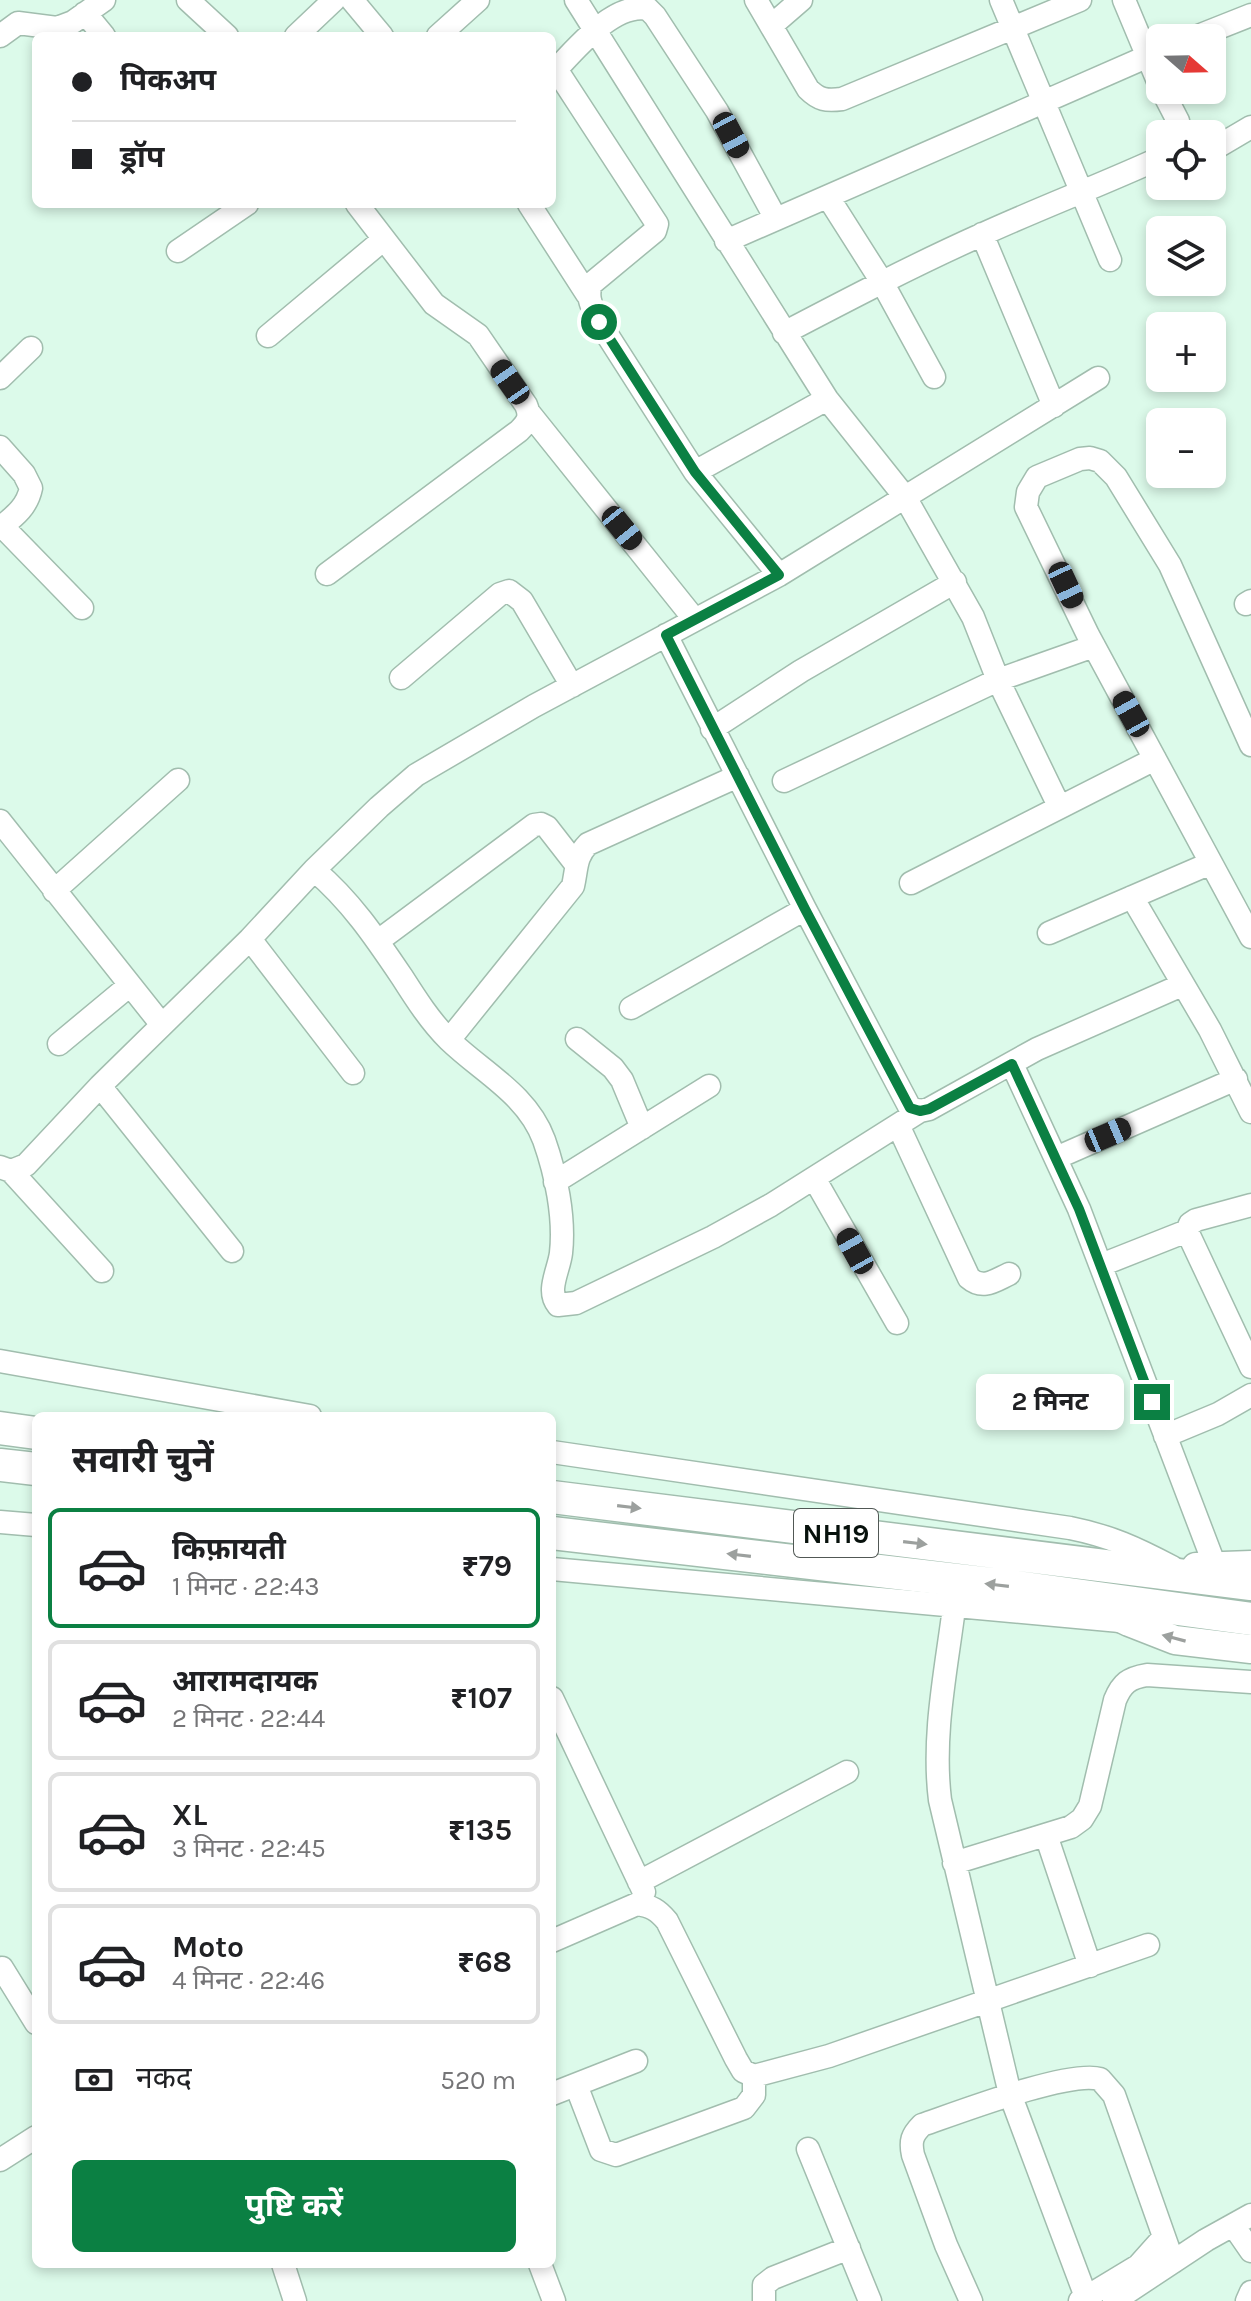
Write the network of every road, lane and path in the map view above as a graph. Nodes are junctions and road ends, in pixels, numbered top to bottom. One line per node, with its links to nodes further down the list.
1 (188, 0): 18 (street)
2 (334, 0): 19 (street)
3 (352, 0): 20 (street)
4 (478, 0): 21 (street)
5 (576, 0): 16 (street)
6 (756, 0): 14 (street)
7 (801, 0): 14 (street)
8 (1001, 0): 15 (street)
9 (1080, 0): 15 (street)
10 (1124, 0): 23 (street)
11 (94, 6): 17 (street); 22 (street)
12 (1251, 15): 13 (street)
13 (1226, 25)
14 (771, 26): 15 (street)
15 (1012, 27): 27 (street)
16 (594, 30): 25 (street); 36 (street); 39 (street)
17 (103, 32)
18 (223, 32)
19 (300, 32)
20 (379, 32)
21 (442, 32)
22 (0, 36)
23 (1146, 40)
24 (1146, 58): 27 (street)
25 (556, 69)
26 (556, 74): 43 (street)
27 (1045, 104): 31 (street); 32 (street)
28 (1251, 127): 29 (street)
29 (1226, 142)
30 (1146, 164): 31 (street)
31 (1082, 194): 37 (street); 41 (street)
32 (828, 197): 36 (street); 42 (street)
33 (238, 208): 40 (street)
34 (360, 208): 38 (street)
35 (532, 208): 43 (street)
36 (776, 219): 39 (street)
37 (982, 234): 42 (street); 51 (street)
38 (384, 239): 45 (street); 52 (street)
39 (726, 241): 44 (street)
40 (178, 251)
41 (1110, 260)
42 (882, 282): 44 (street); 47 (street)
43 (587, 294): 54 (street)
44 (784, 333): 50 (street)
45 (268, 336)
46 (31, 348): 48 (street)
47 (934, 377)
48 (0, 378)
49 (1098, 378): 51 (street)
50 (827, 399): 54 (street); 55 (street)
51 (1054, 406): 55 (street)
52 (530, 414): 57 (street); 61 (street)
53 (0, 447): 56 (street)
54 (695, 472): 58 (street)
55 (905, 497): 58 (street); 59 (street)
56 (1, 527): 60 (street)
57 (327, 574)
58 (779, 575): 61 (street)
59 (955, 582): 65 (street); 67 (street)
60 (82, 608)
61 (695, 620): 62 (street)
62 (666, 635): 66 (street); 67 (street)
63 (1094, 646): 65 (street); 68 (street); 69 (street)
64 (401, 678): 66 (street)
65 (998, 680): 72 (street); 73 (street)
66 (572, 686): 77 (street)
67 (712, 729): 70 (street)
68 (1251, 745)
69 (1155, 759): 73 (street); 76 (street)
70 (738, 776): 75 (street); 81 (street)
71 (178, 780): 79 (street)
72 (784, 781)
73 (1059, 806): 78 (street)
74 (0, 821): 79 (street)
75 (575, 863): 85 (street); 91 (street)
76 (1211, 863): 80 (street); 83 (street)
77 (314, 870): 84 (street); 85 (street)
78 (911, 883)
79 (54, 891): 86 (street)
80 (1132, 897): 82 (street); 87 (street)
81 (805, 909): 88 (street); 98 (street)
82 (1049, 933)
83 (1251, 937)
84 (250, 939): 89 (street); 94 (street)
85 (378, 941): 91 (street)
86 (130, 985): 89 (street); 92 (street)
87 (1182, 985): 93 (street); 95 (street)
88 (631, 1008)
89 (162, 1025): 96 (street)
90 (577, 1039): 101 (street)
91 (449, 1040): 105 (street)
92 (59, 1044)
93 (1012, 1064): 98 (street); 102 (street)
94 (353, 1073)
95 (1236, 1079): 99 (street); 102 (street)
96 (100, 1086): 103 (street); 108 (street)
97 (709, 1086): 101 (street)
98 (920, 1111): 100 (street)
99 (1251, 1112)
100 (898, 1125): 104 (street); 111 (street)
101 (642, 1128): 105 (street)
102 (1056, 1158): 109 (street)
103 (5, 1169): 110 (street)
104 (814, 1178): 105 (street); 112 (street)
105 (555, 1182)
106 (1251, 1205): 107 (street)
107 (1187, 1231): 109 (street); 114 (street)
108 (232, 1251)
109 (1101, 1265): 119 (street)
110 (102, 1271)
111 (1009, 1274)
112 (897, 1323)
113 (0, 1361): 116 (street)
114 (1251, 1367)
115 (1251, 1395): 119 (street)
116 (287, 1412)
117 (0, 1428): 118 (highway)
118 (32, 1432)
119 (1165, 1436): 128 (street)
120 (556, 1453): 129 (street)
121 (0, 1465): 122 (highway)
122 (32, 1469)
123 (556, 1498): 131 (highway, NH19, one-way to 131)
124 (0, 1522): 125 (street)
125 (32, 1525)
126 (556, 1533): 133 (highway, NH19, one-way to 126)
127 (1251, 1565): 128 (main road)
128 (1215, 1566): 129 (main road)
129 (1172, 1567): 131 (main road)
130 (556, 1569): 134 (street)
131 (1119, 1569): 132 (highway, NH19)
132 (1251, 1584)
133 (1074, 1595): 135 (highway, NH19); 136 (main road)
134 (954, 1608): 136 (street); 142 (street)
135 (1251, 1619)
136 (1129, 1622): 137 (main road, one-way to 136)
137 (1251, 1649)
138 (1251, 1682): 141 (street)
139 (556, 1706): 143 (street)
140 (847, 1772): 143 (street)
141 (1046, 1835): 142 (street); 147 (street)
142 (954, 1863): 149 (street)
143 (639, 1882): 144 (street)
144 (650, 1906): 145 (street); 152 (street)
145 (556, 1939)
146 (1148, 1945): 147 (street)
147 (1090, 1966): 149 (street)
148 (2, 1968): 150 (street)
149 (988, 2003): 152 (street); 155 (street)
150 (32, 2017)
151 (636, 2061): 153 (street)
152 (754, 2076): 153 (street)
153 (576, 2085): 154 (street)
154 (556, 2092)
155 (1010, 2094): 161 (street); 166 (street); 171 (street)
156 (32, 2140): 158 (street)
157 (808, 2149): 160 (street)
158 (0, 2160)
159 (1242, 2220): 161 (street); 162 (street)
160 (849, 2248): 169 (street); 170 (street)
161 (1168, 2251): 166 (street); 172 (street)
162 (1251, 2251)
163 (284, 2268): 167 (street)
164 (542, 2268): 168 (street)
165 (1251, 2292): 173 (street)
166 (1083, 2299)
167 (295, 2301)
168 (554, 2301)
169 (764, 2301)
170 (870, 2301)
171 (971, 2301)
172 (1114, 2301)
173 (1247, 2301)

